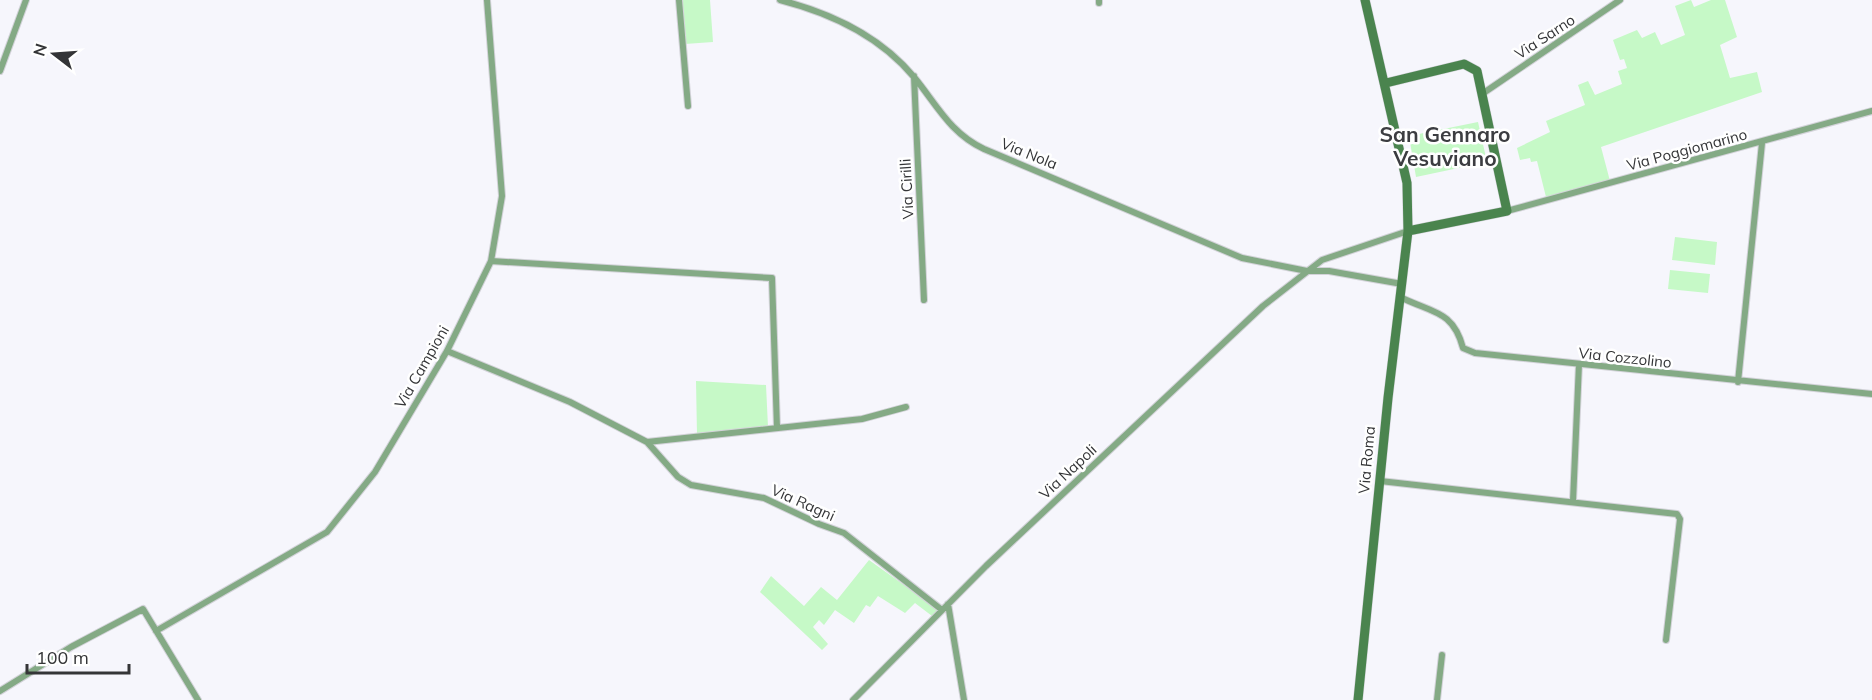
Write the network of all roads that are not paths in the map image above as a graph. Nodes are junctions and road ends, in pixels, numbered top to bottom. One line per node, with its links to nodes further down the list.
1 (26, 0): 7 (street)
2 (487, 0): 16 (street, Via Campioni)
3 (679, 0): 11 (street)
4 (780, 0): 8 (street, Via Nola)
5 (1365, 0): 9 (main road, Via Roma)
6 (1620, 0): 10 (street, Via Sarno)
7 (0, 71)
8 (914, 76): 17 (street, Via Nola); 20 (street, Via Cirilli)
9 (1386, 83): 10 (main road); 15 (main road, Via Roma)
10 (1482, 94): 14 (main road)
11 (688, 106)
12 (1872, 111): 13 (street, Via Poggiomarino)
13 (1762, 143): 14 (street, Via Poggiomarino); 23 (street)
14 (1508, 212): 15 (main road)
15 (1408, 231): 17 (street, Via Napoli); 18 (main road, Via Roma)
16 (491, 261): 21 (street, Via Campioni); 26 (street)
17 (1307, 271): 18 (street, Via Nola); 30 (street, Via Napoli)
18 (1402, 284): 19 (main road, Via Roma)
19 (1400, 297): 22 (street, Via Cozzolino); 28 (main road, Via Roma)
20 (924, 300)
21 (447, 351): 27 (street, Via Ragni); 32 (street, Via Campioni)
22 (1579, 364): 23 (street, Via Cozzolino); 29 (street)
23 (1738, 382): 24 (street, Via Cozzolino)
24 (1872, 394)
25 (906, 407): 26 (street)
26 (777, 428): 27 (street)
27 (647, 442): 31 (street, Via Ragni)
28 (1380, 481): 29 (street); 36 (main road, Via Roma)
29 (1573, 501): 33 (street)
30 (948, 604): 31 (street, Via Napoli); 39 (street)
31 (942, 610): 38 (street, Via Napoli)
32 (156, 631): 35 (street); 37 (street)
33 (1666, 640)
34 (1442, 655): 40 (street)
35 (0, 691)
36 (1358, 696)
37 (198, 700)
38 (854, 700)
39 (964, 700)
40 (1437, 700)

